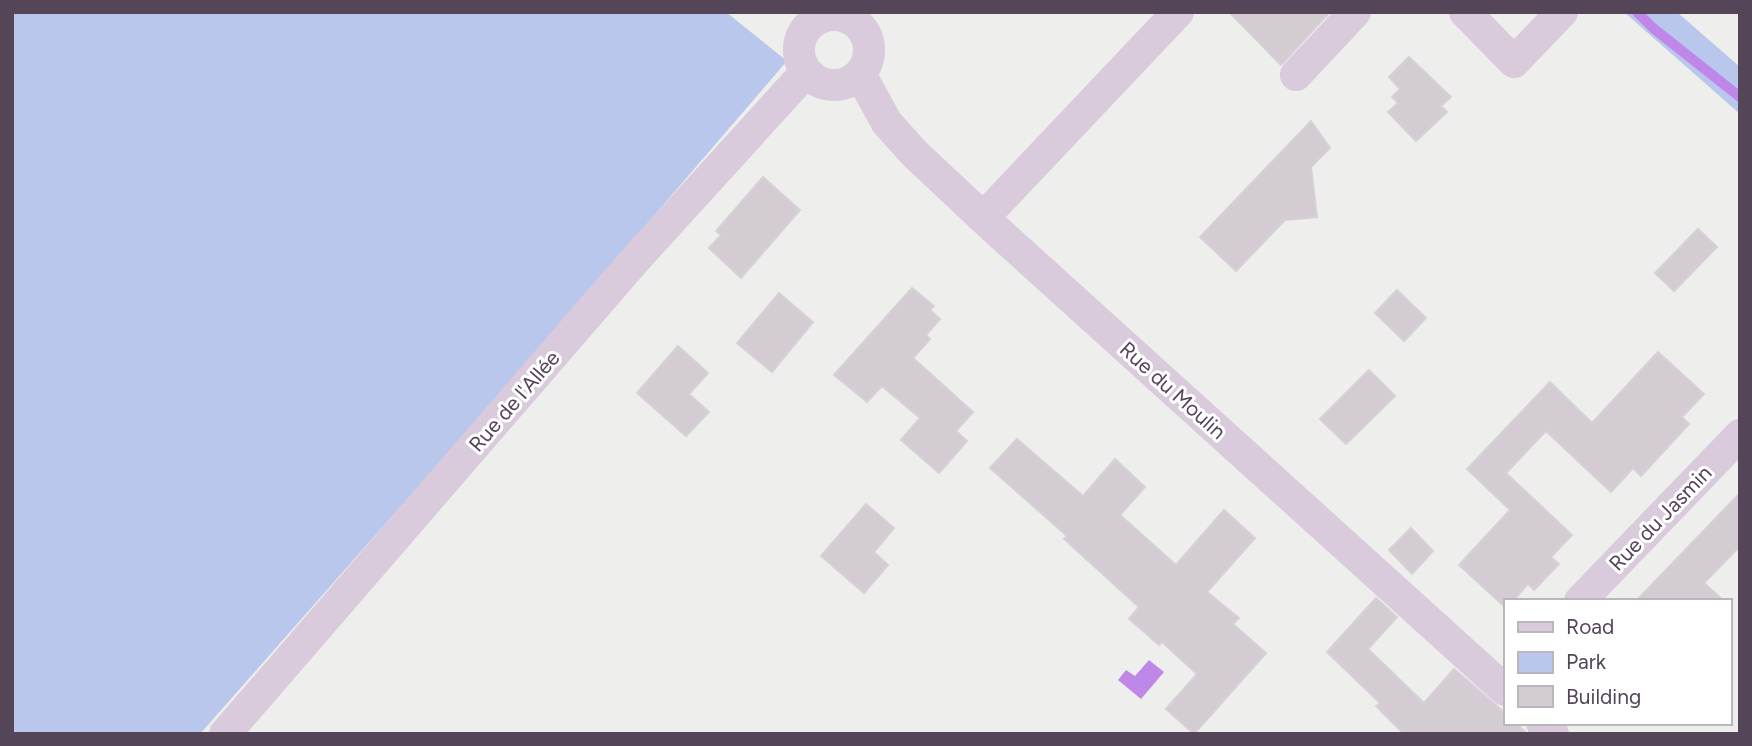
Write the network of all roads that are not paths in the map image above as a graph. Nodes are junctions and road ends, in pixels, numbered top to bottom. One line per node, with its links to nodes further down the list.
1 (1178, 12): 9 (street)
2 (1355, 12): 8 (street)
3 (1465, 12): 4 (street)
4 (1562, 12)
5 (858, 17): 6 (street); 7 (street)
6 (806, 72): 7 (street); 13 (street, Rue de l'Allée)
7 (860, 74): 9 (street, Rue du Moulin)
8 (1297, 75)
9 (983, 218): 12 (street, Rue du Moulin)
10 (1740, 435): 11 (street, Rue du Jasmin)
11 (1582, 599)
12 (1503, 684)
13 (225, 734)

